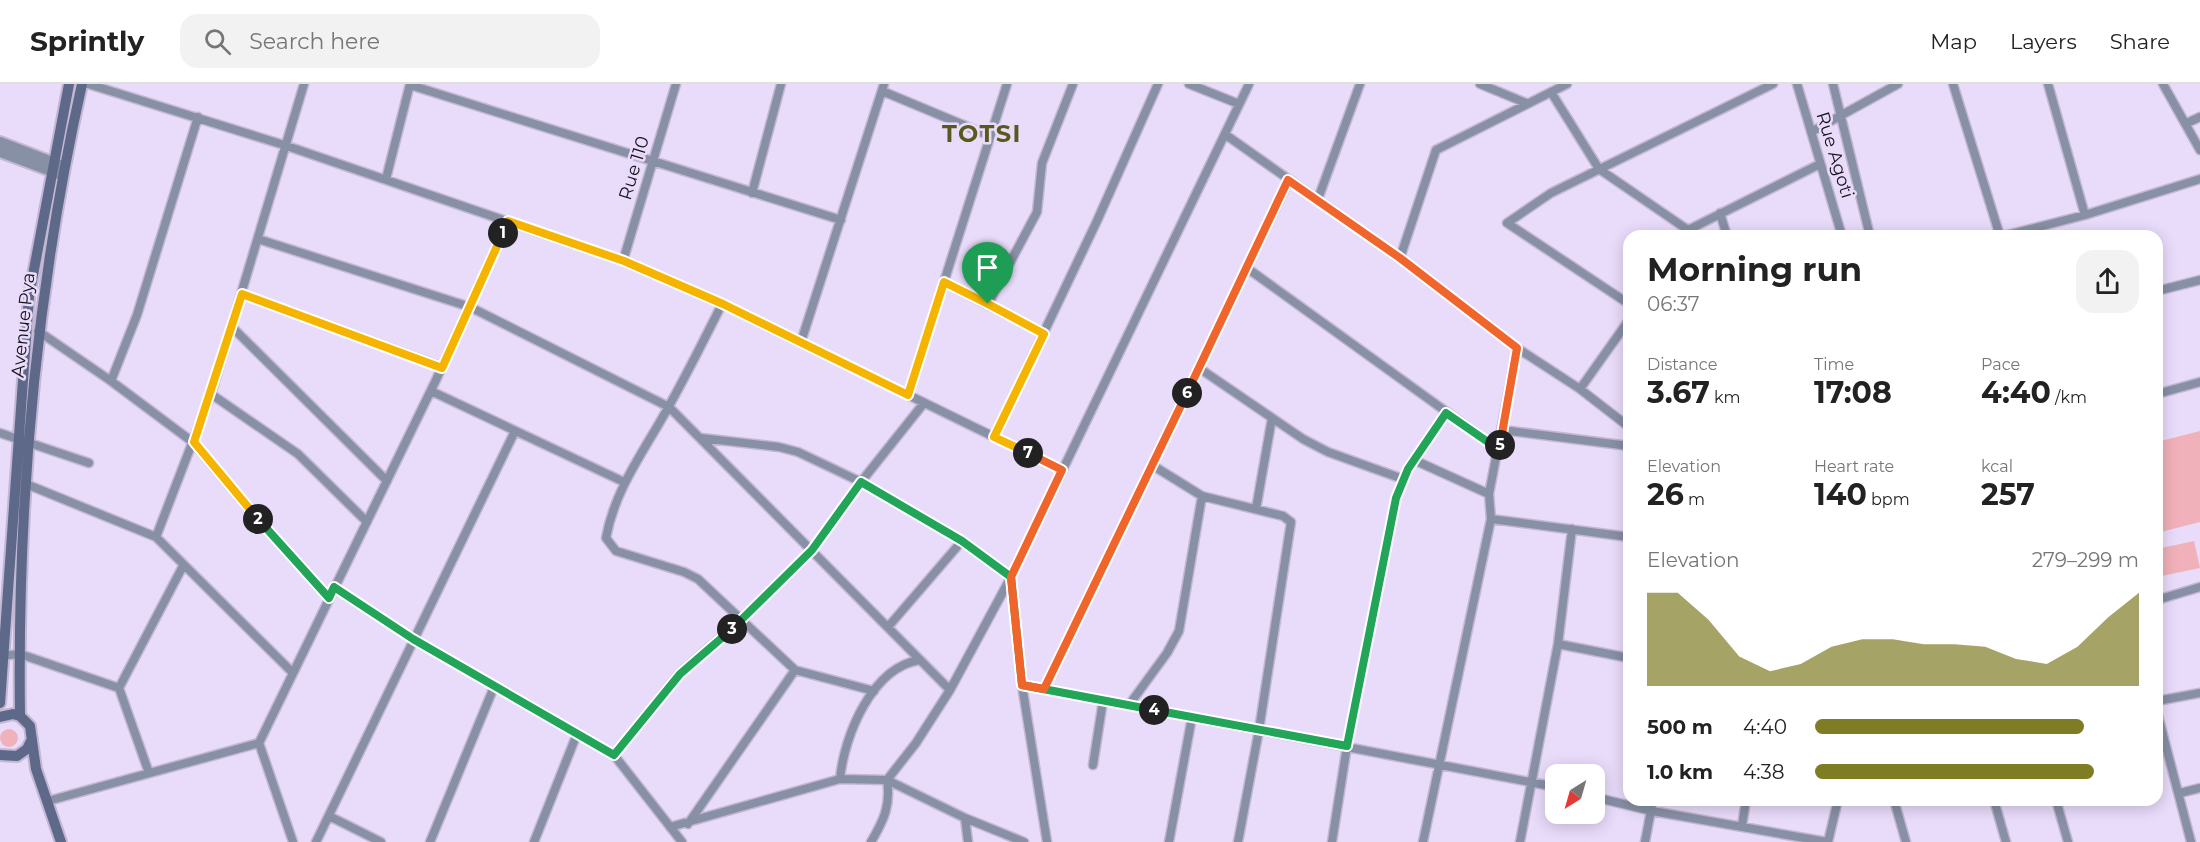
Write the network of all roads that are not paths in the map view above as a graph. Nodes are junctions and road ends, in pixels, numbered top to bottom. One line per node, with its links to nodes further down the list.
1 (69, 84): 39 (main road, Avenue Pya)
2 (82, 84): 41 (main road, Avenue Pya)
3 (88, 84): 27 (street)
4 (304, 84): 34 (street)
5 (676, 84): 37 (street, Rue 110)
6 (782, 84): 45 (street)
7 (1007, 84): 33 (street)
8 (1073, 84): 68 (street)
9 (1158, 84): 73 (street)
10 (1189, 84): 25 (street)
11 (1250, 84): 25 (street)
12 (1360, 84): 46 (street)
13 (1480, 84): 26 (street)
14 (1567, 84): 24 (street)
15 (1773, 84): 40 (street)
16 (1797, 84): 31 (street, Rue Agoti)
17 (1833, 84): 29 (street)
18 (1898, 84): 29 (street)
19 (1953, 84): 56 (street)
20 (2048, 84): 48 (street)
21 (2163, 84): 30 (street)
22 (410, 85): 37 (street); 42 (street)
23 (883, 88): 33 (street); 49 (street)
24 (1551, 92): 26 (street); 40 (street)
25 (1239, 104): 32 (street)
26 (1526, 104): 59 (street)
27 (198, 117): 34 (street); 78 (street)
28 (2200, 117): 30 (street)
29 (1840, 118): 31 (street); 55 (street)
30 (2187, 123): 36 (street)
31 (1811, 132): 38 (street, Rue Agoti)
32 (1226, 135): 44 (street); 102 (street)
33 (990, 136): 63 (street)
34 (284, 145): 42 (street); 58 (street)
35 (2, 150): 39 (street)
36 (2200, 150)
37 (653, 163): 45 (street); 60 (street, Rue 110)
38 (1820, 164): 47 (street); 54 (street, Rue Agoti)
39 (51, 167): 41 (street); 95 (main road, Avenue Pya)
40 (1599, 169): 51 (street); 66 (street)
41 (63, 170): 72 (main road, Avenue Pya)
42 (386, 179): 50 (street)
43 (2200, 179): 48 (street)
44 (1288, 180): 46 (street); 61 (street)
45 (752, 193): 49 (street)
46 (1318, 199): 59 (street)
47 (1720, 213): 52 (street); 53 (street)
48 (2085, 215): 57 (street)
49 (841, 220): 74 (street)
50 (508, 221): 60 (street); 69 (street)
51 (1682, 230)
52 (1691, 230)
53 (1725, 230)
54 (1840, 230)
55 (1868, 230)
56 (2000, 230)
57 (2026, 230)
58 (258, 239): 65 (street); 69 (street)
59 (1400, 258): 75 (street)
60 (624, 261): 67 (street)
61 (1247, 268): 77 (street); 87 (street)
62 (2200, 280): 64 (street)
63 (944, 282): 68 (street); 84 (street)
64 (2163, 289)
65 (242, 294): 70 (street); 76 (street)
66 (1623, 300)
67 (723, 304): 74 (street); 86 (street)
68 (988, 304): 73 (street)
69 (470, 307): 76 (street); 86 (street)
70 (232, 327): 83 (street); 104 (street)
71 (1623, 328): 80 (street)
72 (38, 331): 78 (street); 95 (main road, Avenue Pya)
73 (1044, 334): 93 (street)
74 (801, 342): 84 (street)
75 (1517, 348): 80 (street); 91 (street)
76 (442, 368): 81 (street)
77 (1199, 368): 88 (street); 101 (street)
78 (111, 381): 96 (street)
79 (2200, 382): 82 (street)
80 (1580, 389): 89 (street)
81 (431, 391): 90 (street); 104 (street)
82 (2163, 392)
83 (211, 394): 96 (street); 112 (street)
84 (908, 395): 85 (street)
85 (924, 403): 93 (street); 106 (street)
86 (669, 407): 94 (street); 105 (street)
87 (1446, 413): 98 (street); 99 (street)
88 (1272, 418): 103 (street); 110 (street)
89 (1623, 422)
90 (515, 430): 105 (street); 126 (street)
91 (1503, 430): 97 (street); 98 (street)
92 (0, 433): 95 (street)
93 (994, 437): 102 (street)
94 (701, 438): 106 (street); 117 (street)
95 (23, 441): 100 (street); 107 (main road, Avenue Pya); 129 (main road, Avenue Pya)
96 (194, 442): 115 (street); 122 (street)
97 (1623, 445)
98 (1498, 449): 108 (street)
99 (1414, 460): 103 (street); 108 (street)
100 (89, 464)
101 (1152, 465): 109 (street); 137 (street)
102 (1062, 470): 119 (street)
103 (1403, 479): 153 (street)
104 (387, 481): 112 (street)
105 (624, 482): 124 (street)
106 (861, 482): 116 (street); 117 (street)
107 (26, 484): 115 (street); 128 (main road, Avenue Pya)
108 (1489, 494): 111 (street)
109 (1202, 496): 110 (street); 144 (street)
110 (1256, 509): 148 (street)
111 (1491, 519): 113 (street); 157 (street)
112 (367, 522): 120 (street)
113 (1572, 529): 114 (street); 127 (street)
114 (1623, 536)
115 (156, 537): 118 (street)
116 (962, 541): 119 (street); 125 (street)
117 (812, 550): 124 (street); 125 (street)
118 (183, 566): 133 (street); 136 (street)
119 (1011, 577): 134 (street); 138 (street)
120 (334, 587): 122 (street); 126 (street)
121 (2200, 587): 123 (street)
122 (329, 598): 133 (street)
123 (2163, 598)
124 (742, 620): 132 (street); 155 (street)
125 (888, 627): 131 (street)
126 (413, 639): 135 (street); 178 (street)
127 (1558, 644): 130 (street); 163 (street)
128 (20, 654): 129 (street); 136 (street); 145 (main road, Avenue Pya)
129 (2, 657): 143 (main road, Avenue Pya)
130 (1623, 657)
131 (920, 660): 138 (street); 139 (street)
132 (795, 670): 139 (street); 180 (street)
133 (293, 673): 152 (street)
134 (1022, 685): 137 (street); 193 (street)
135 (494, 687): 150 (street); 187 (street)
136 (119, 688): 160 (street)
137 (1044, 689): 141 (street)
138 (950, 690): 162 (street)
139 (874, 691): 161 (street)
140 (2200, 693): 142 (street)
141 (1103, 700): 144 (street); 158 (street)
142 (2163, 700)
143 (0, 703)
144 (1129, 705): 147 (street)
145 (20, 716): 146 (main road); 151 (main road)
146 (0, 717)
147 (1192, 717): 148 (street); 194 (street)
148 (1259, 730): 153 (street); 195 (street)
149 (2163, 733): 166 (street)
150 (578, 734): 155 (street); 188 (street)
151 (32, 738): 154 (main road); 159 (main road)
152 (259, 742): 160 (street); 184 (street)
153 (1347, 746): 157 (street); 196 (street)
154 (23, 754): 156 (main road); 159 (main road)
155 (614, 755): 182 (street)
156 (3, 757)
157 (1440, 764): 163 (street); 197 (street)
158 (1093, 765)
159 (36, 769): 168 (main road)
160 (149, 773): 168 (street)
161 (840, 779): 162 (street); 180 (street)
162 (887, 780): 179 (street); 190 (street)
163 (1530, 781): 164 (street); 198 (street)
164 (1545, 784)
165 (2200, 788): 166 (street)
166 (2180, 793): 204 (street)
167 (1605, 800): 169 (street)
168 (48, 801): 183 (main road)
169 (1623, 804)
170 (1631, 806): 177 (street)
171 (1652, 806): 177 (street)
172 (1745, 806): 181 (street)
173 (1837, 806): 200 (street)
174 (1896, 806): 201 (street)
175 (1996, 806): 202 (street)
176 (2057, 806): 203 (street)
177 (1652, 811): 181 (street); 199 (street)
178 (328, 816): 185 (street); 186 (street)
179 (965, 818): 191 (street); 192 (street)
180 (687, 824): 182 (street)
181 (1742, 826): 200 (street)
182 (670, 827): 189 (street)
183 (61, 842)
184 (291, 842)
185 (316, 842)
186 (381, 842)
187 (430, 842)
188 (534, 842)
189 (682, 842)
190 (871, 842)
191 (968, 842)
192 (1024, 842)
193 (1047, 842)
194 (1169, 842)
195 (1238, 842)
196 (1332, 842)
197 (1424, 842)
198 (1520, 842)
199 (1645, 842)
200 (1828, 842)
201 (1906, 842)
202 (2006, 842)
203 (2068, 842)
204 (2191, 842)

